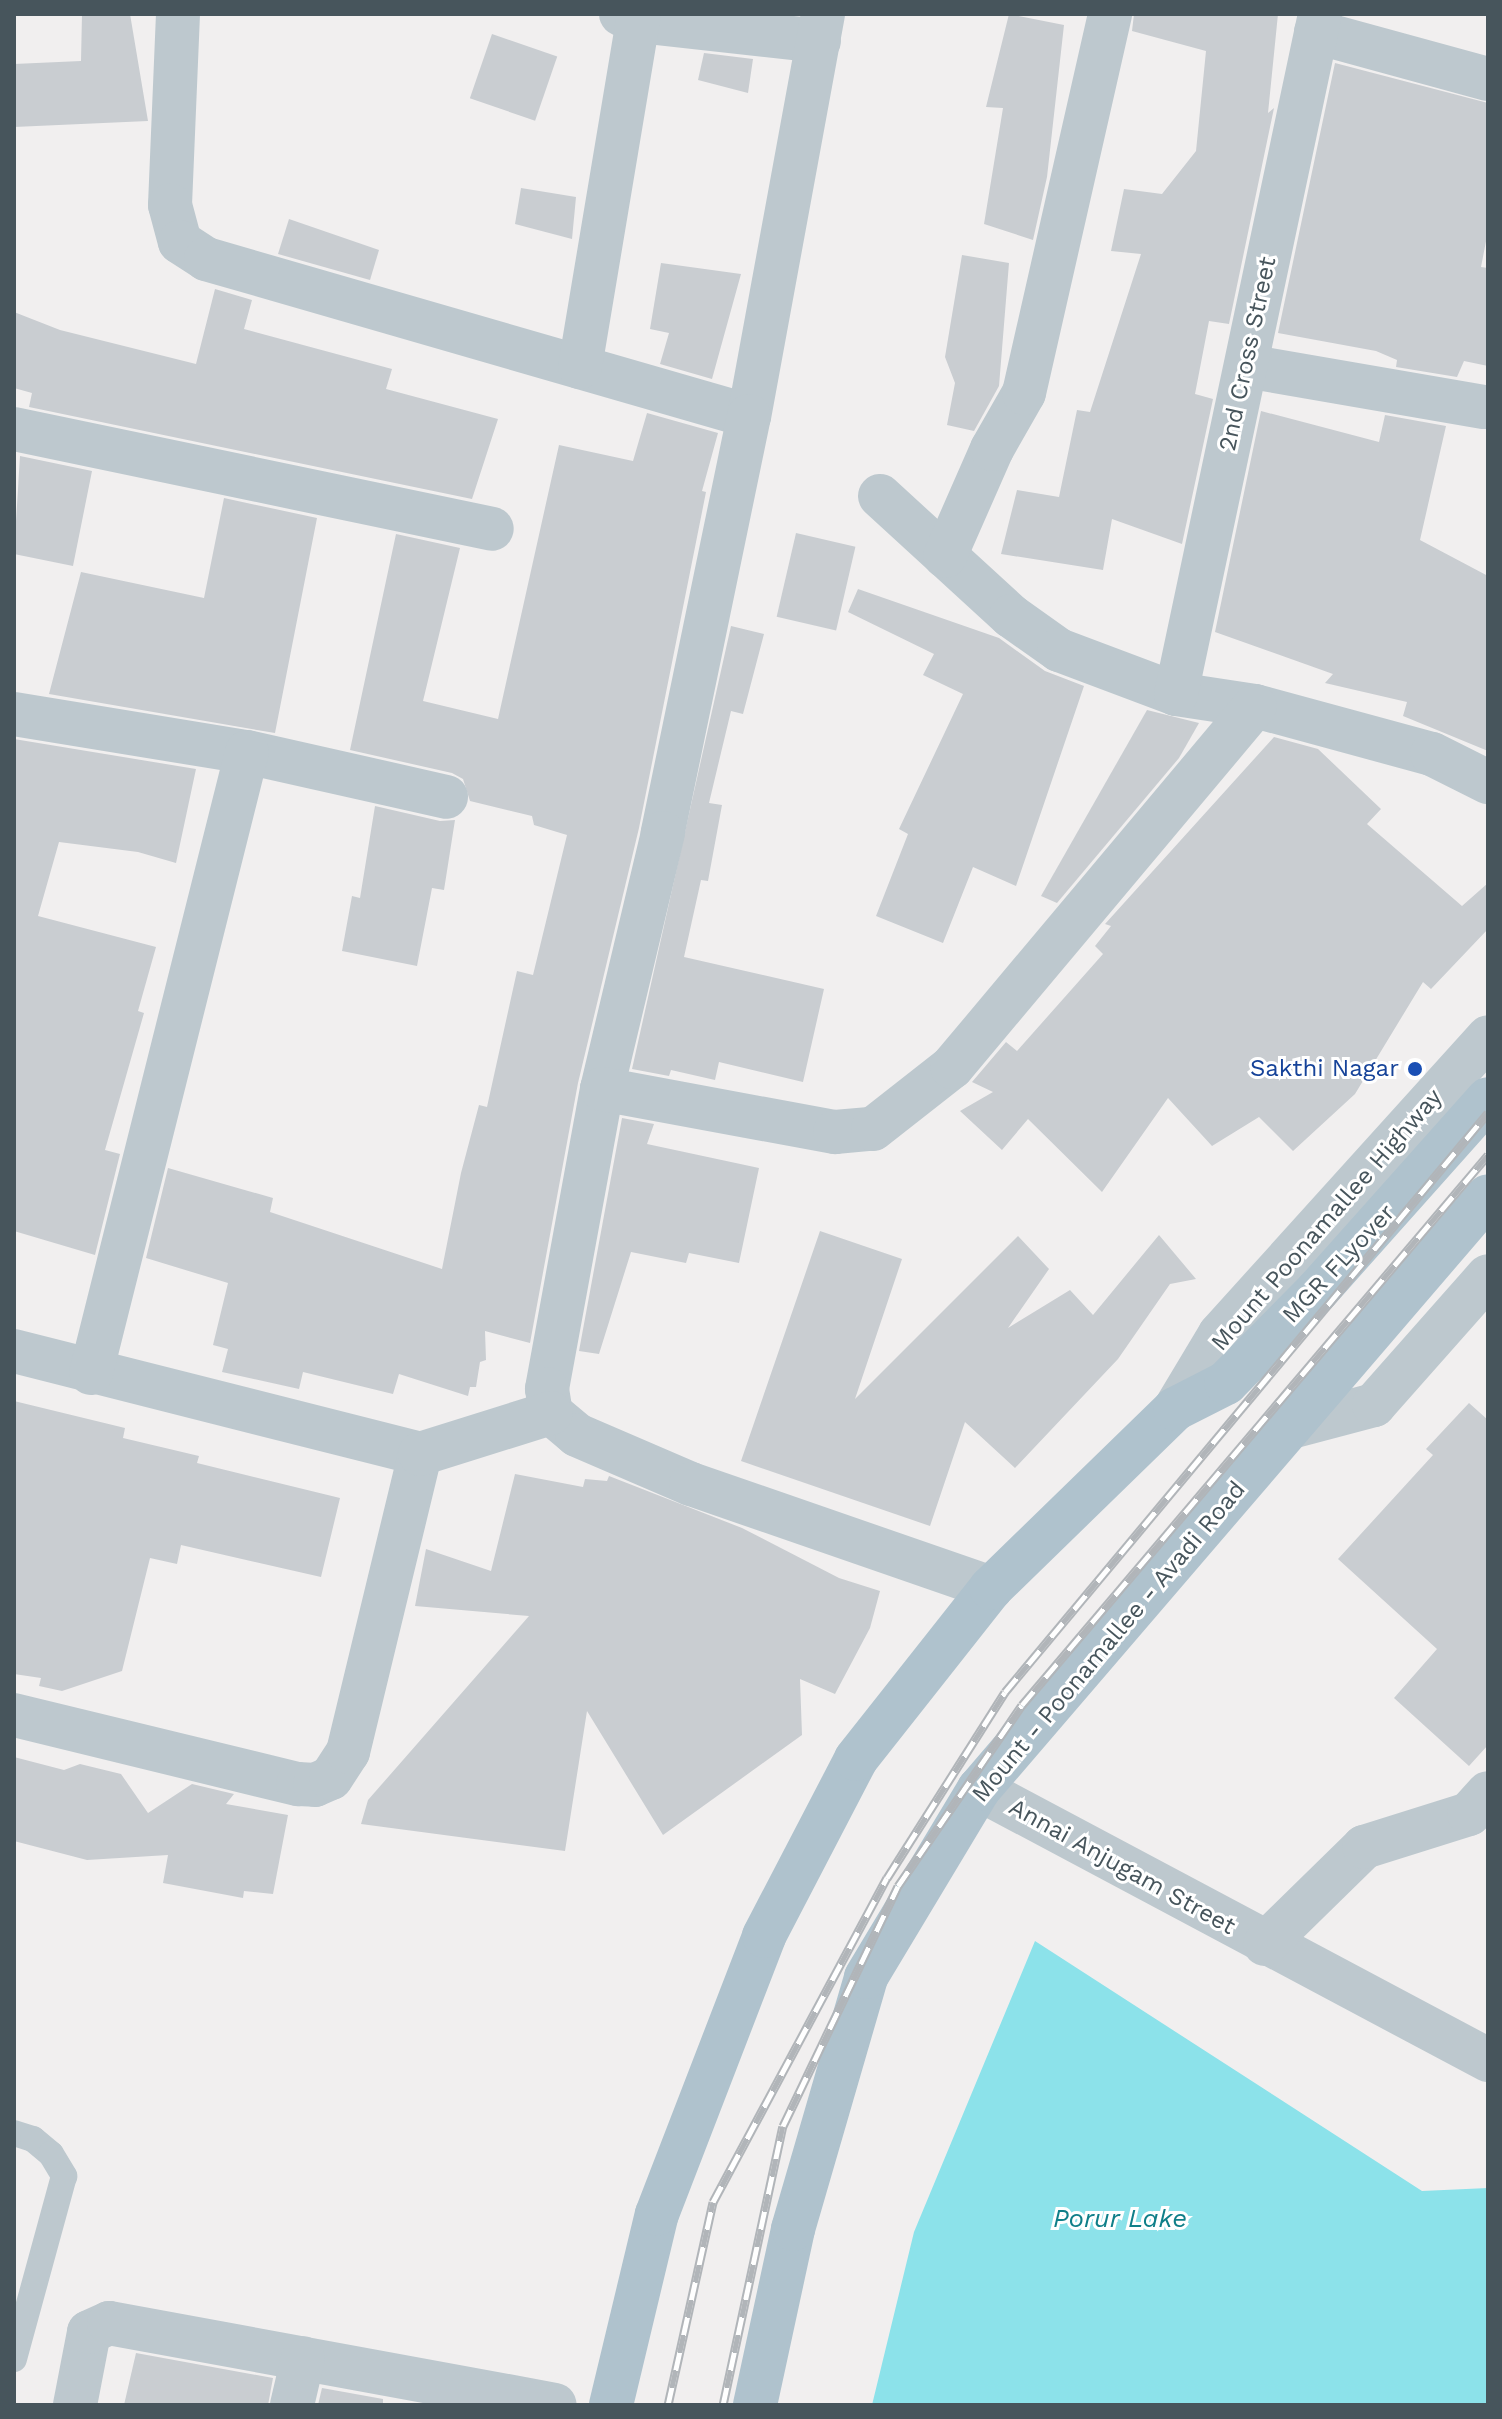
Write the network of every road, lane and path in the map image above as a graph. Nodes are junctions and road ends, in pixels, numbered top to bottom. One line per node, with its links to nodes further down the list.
1 (178, 14): 8 (street)
2 (1110, 14): 14 (street)
3 (633, 16): 5 (street); 8 (street)
4 (1318, 23): 6 (street); 7 (street, 2nd Cross Street)
5 (821, 28): 10 (street)
6 (1488, 79)
7 (1246, 366): 9 (street); 15 (street, 2nd Cross Street)
8 (580, 367): 10 (street)
9 (1483, 407)
10 (749, 416): 22 (street)
11 (14, 429): 13 (street)
12 (880, 496): 14 (street)
13 (492, 529)
14 (945, 556): 15 (street)
15 (1176, 694): 16 (street)
16 (1255, 706): 19 (street); 22 (street)
17 (14, 714): 18 (street)
18 (247, 752): 20 (street); 27 (street)
19 (1488, 782)
20 (446, 797)
21 (1488, 1037): 28 (street, Mount Poonamallee Highway)
22 (602, 1089): 29 (street)
23 (1488, 1099): 28 (main road, MGR FLyover)
24 (1488, 1196): 30 (main road)
25 (1488, 1276): 30 (street)
26 (14, 1351): 27 (street)
27 (91, 1373): 31 (street)
28 (1175, 1409): 32 (main road)
29 (551, 1413): 31 (street); 32 (street)
30 (1291, 1427): 34 (main road, Mount - Poonamallee - Avadi Road)
31 (420, 1454): 33 (street)
32 (991, 1588): 44 (main road)
33 (14, 1715)
34 (979, 1789): 36 (street, Annai Anjugam Street); 45 (main road, Mount - Poonamallee - Avadi Road)
35 (1488, 1793): 36 (street)
36 (1265, 1944): 37 (street, Annai Anjugam Street)
37 (1488, 2060)
38 (14, 2133): 40 (lane)
39 (303, 2358): 41 (street); 42 (street); 43 (street)
40 (14, 2359)
41 (75, 2405)
42 (292, 2405)
43 (555, 2405)
44 (611, 2405)
45 (755, 2405)

